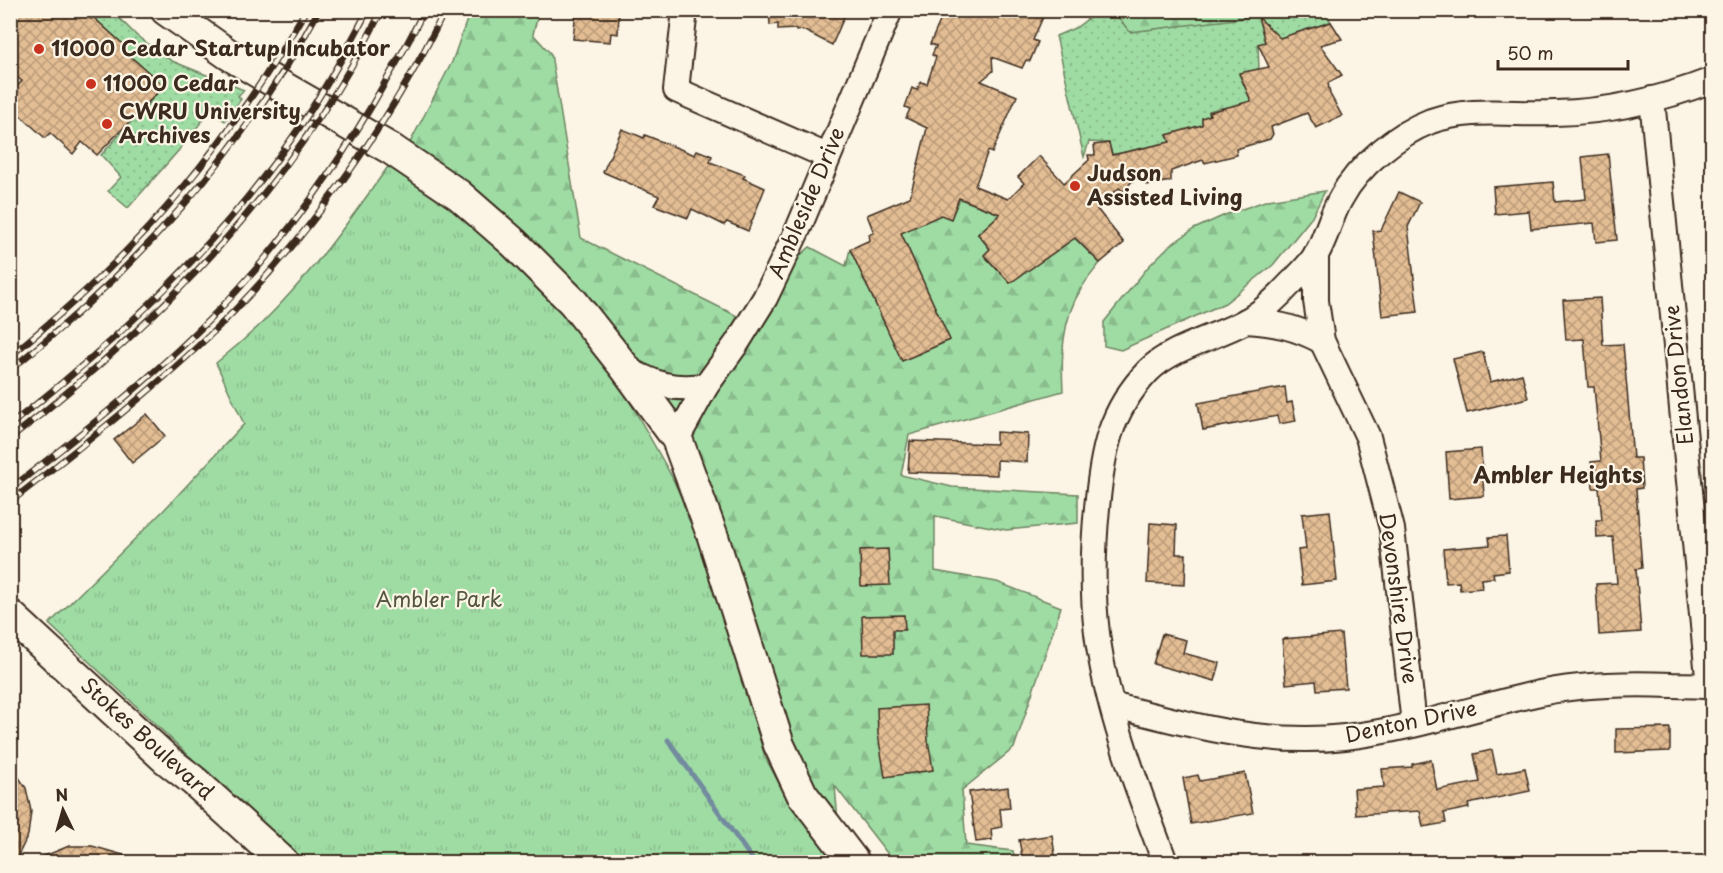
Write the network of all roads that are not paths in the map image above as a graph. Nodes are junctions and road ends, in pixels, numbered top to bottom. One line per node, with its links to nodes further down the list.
1 (166, 10): 10 (main road)
2 (685, 10): 6 (street)
3 (890, 10): 6 (street, Ambleside Drive)
4 (1713, 80): 5 (street)
5 (1652, 99): 7 (street); 14 (street, Elandon Drive)
6 (827, 156): 11 (street, Ambleside Drive)
7 (1317, 254): 8 (street); 9 (street, Devonshire Drive)
8 (1246, 321): 9 (street); 15 (street)
9 (1322, 341): 16 (street, Devonshire Drive)
10 (626, 369): 11 (street); 12 (main road)
11 (706, 386): 12 (street, Ambleside Drive)
12 (677, 439): 18 (main road)
13 (10, 615): 17 (main road, Stokes Boulevard)
14 (1711, 687): 16 (street, Denton Drive)
15 (1112, 705): 16 (street, Denton Drive); 19 (street)
16 (1414, 724)
17 (283, 862)
18 (854, 862)
19 (1165, 862)

